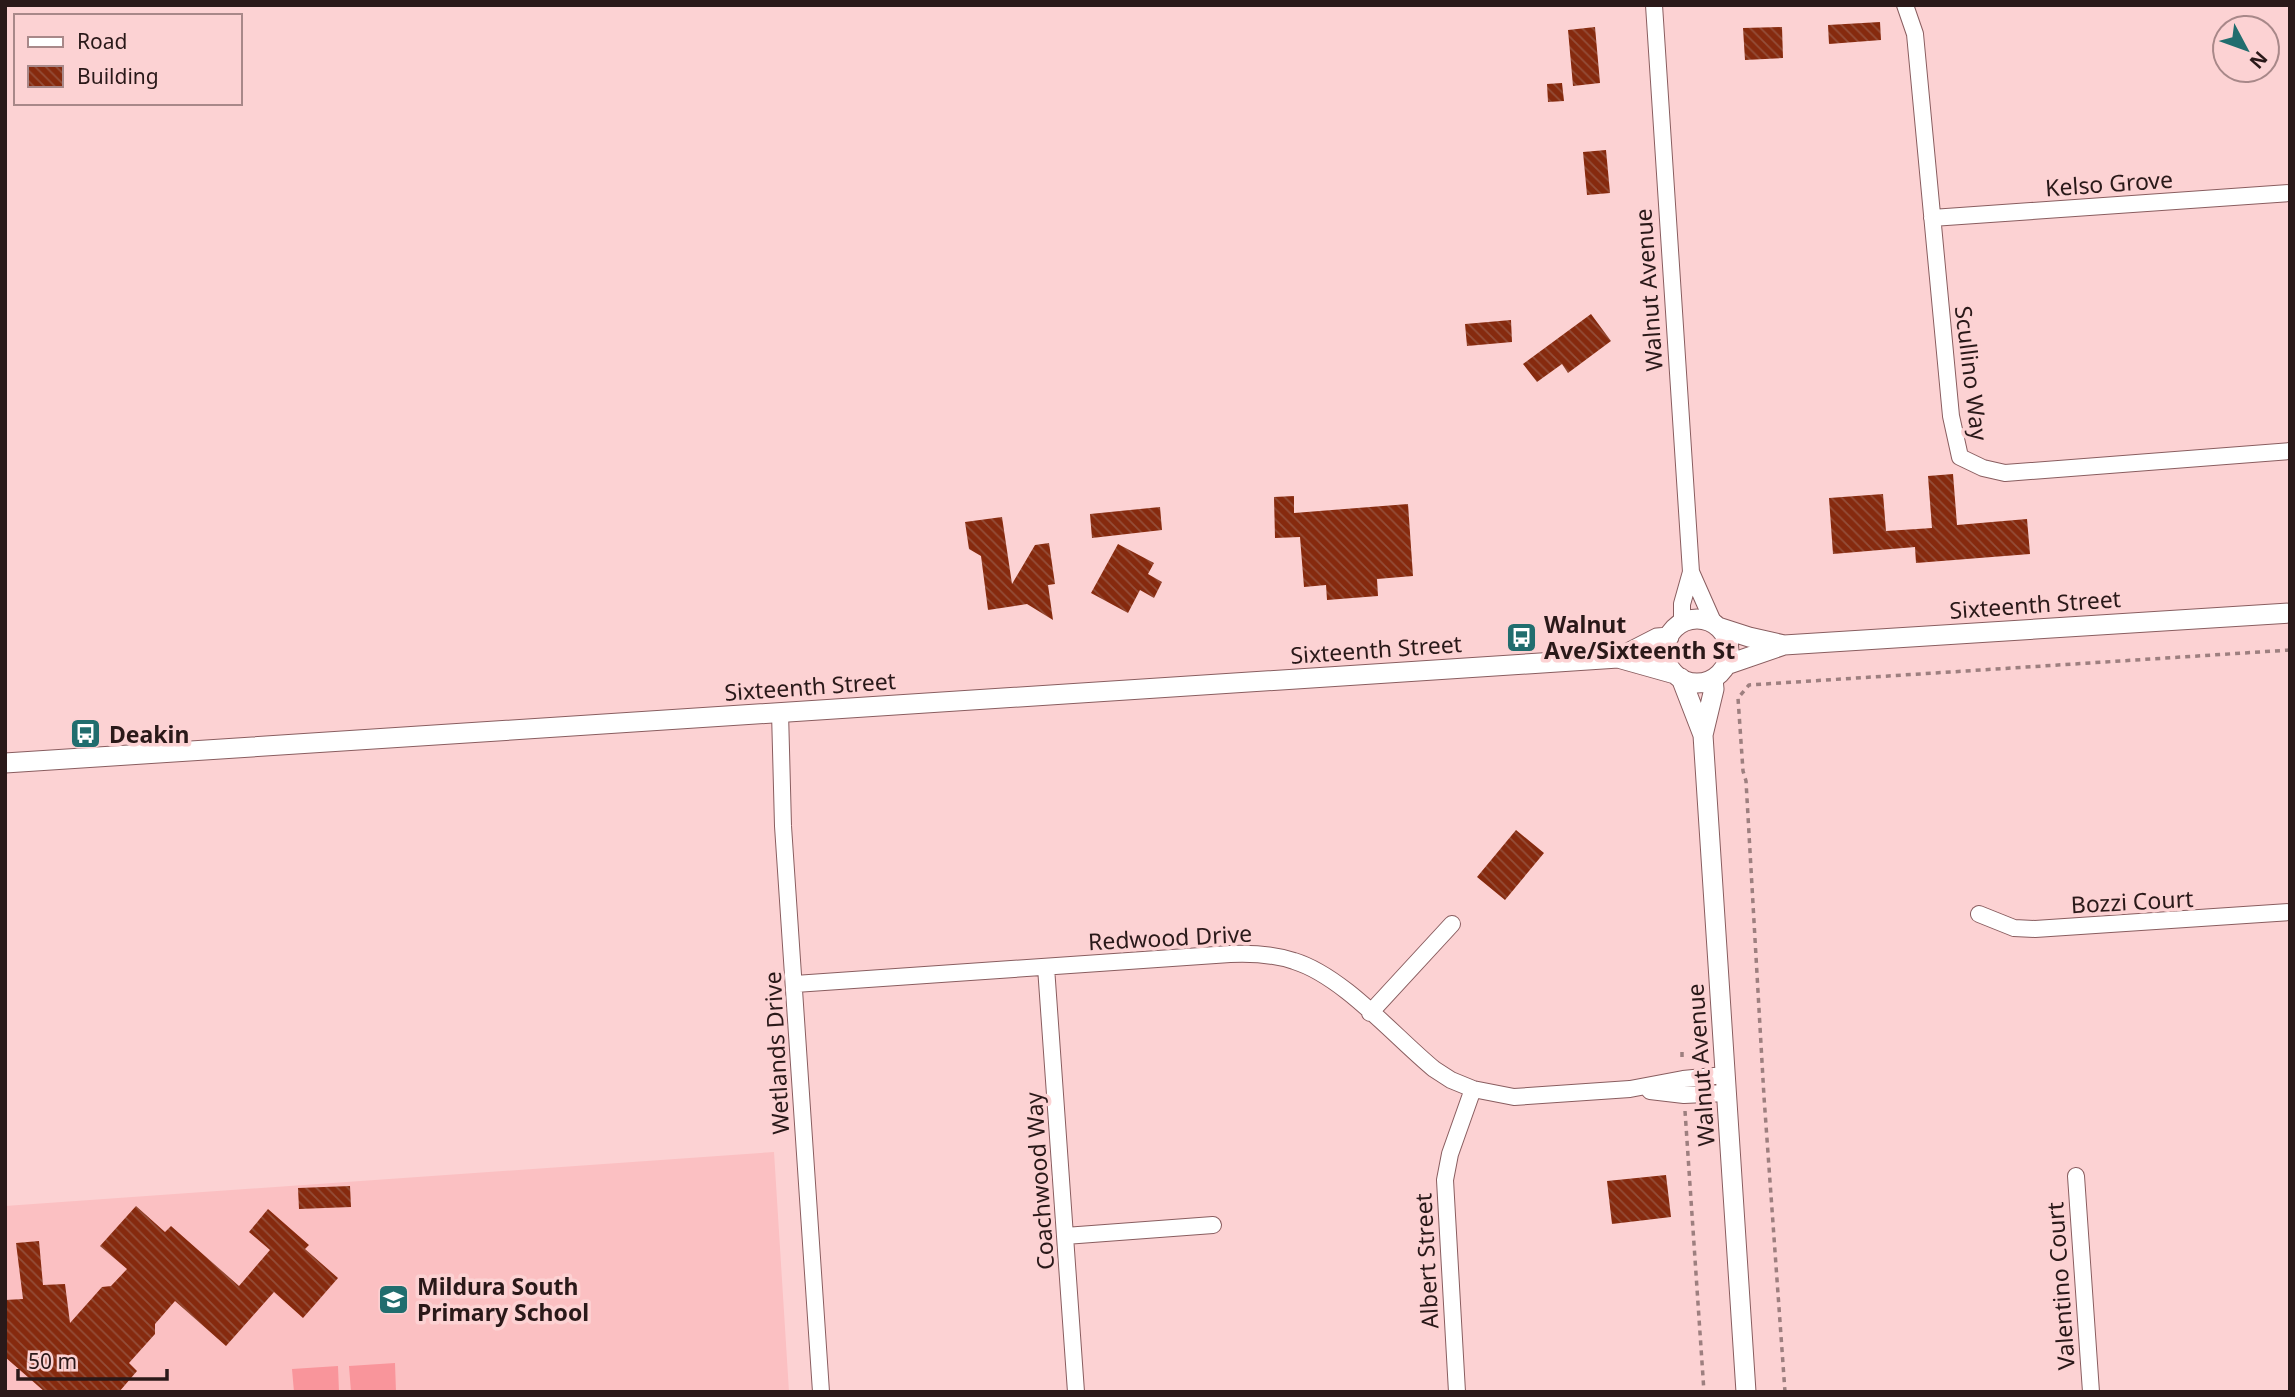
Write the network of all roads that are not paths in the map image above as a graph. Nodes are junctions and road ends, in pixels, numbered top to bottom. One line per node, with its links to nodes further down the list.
1 (1654, 5): 6 (street, Walnut Avenue)
2 (1905, 5): 4 (street, Scullino Way)
3 (2290, 193): 4 (street, Kelso Grove)
4 (1932, 218): 5 (street, Scullino Way)
5 (2290, 452)
6 (1691, 572): 8 (street, Walnut Avenue); 9 (street, Walnut Avenue)
7 (2290, 613): 10 (street, Sixteenth Street)
8 (1716, 625): 9 (street); 10 (street, Sixteenth Street); 12 (street)
9 (1675, 630): 11 (street, Sixteenth Street); 13 (street)
10 (1784, 645): 12 (street, Sixteenth Street)
11 (1618, 658): 13 (street, Sixteenth Street); 14 (street, Sixteenth Street)
12 (1719, 672): 13 (street); 15 (street, Walnut Avenue)
13 (1678, 676): 15 (street, Walnut Avenue)
14 (780, 712): 16 (street, Sixteenth Street); 21 (street, Wetlands Drive)
15 (1703, 736): 23 (street, Walnut Avenue)
16 (5, 763)
17 (2290, 912): 18 (street, Bozzi Court)
18 (1979, 914)
19 (1452, 924): 22 (street)
20 (1046, 967): 21 (street, Redwood Drive); 22 (street, Redwood Drive); 27 (street, Coachwood Way)
21 (795, 984): 28 (street, Wetlands Drive)
22 (1370, 1013): 24 (street, Redwood Drive)
23 (1725, 1084): 24 (street, Redwood Drive); 31 (street, Walnut Avenue)
24 (1473, 1089): 30 (street, Albert Street)
25 (2076, 1176): 32 (street, Valentino Court)
26 (1213, 1225): 27 (street)
27 (1065, 1236): 29 (street, Coachwood Way)
28 (821, 1392)
29 (1076, 1392)
30 (1457, 1392)
31 (1746, 1392)
32 (2091, 1392)

